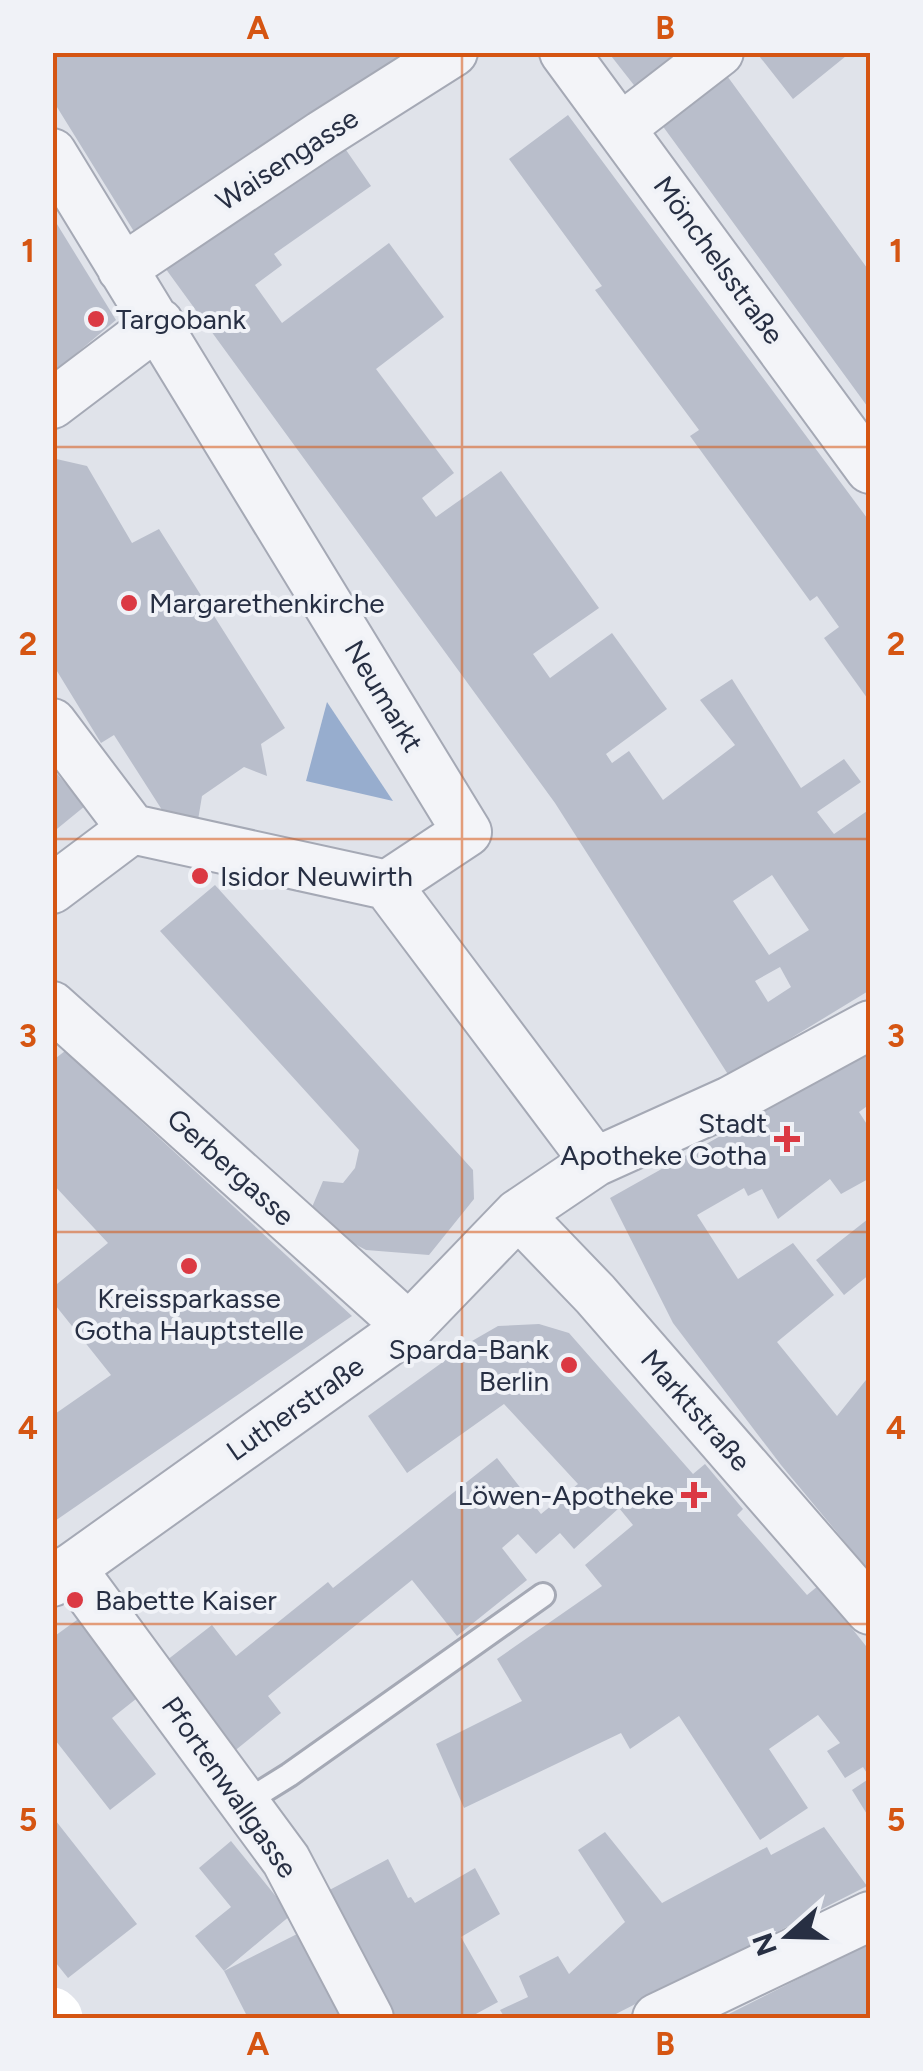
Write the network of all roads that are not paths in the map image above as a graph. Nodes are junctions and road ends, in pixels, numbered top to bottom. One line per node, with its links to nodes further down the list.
1 (453, 52): 6 (street, Waisengasse)
2 (564, 52): 4 (street, Mönchelsstraße)
3 (719, 52): 4 (street)
4 (622, 127): 9 (street, Mönchelsstraße)
5 (52, 153): 6 (street)
6 (122, 269): 7 (street)
7 (159, 323): 8 (street); 12 (street, Neumarkt)
8 (52, 404)
9 (870, 470)
10 (52, 722): 11 (street)
11 (132, 829): 12 (street); 13 (street)
12 (387, 885): 16 (street)
13 (52, 889)
14 (52, 1006): 18 (street, Gerbergasse)
15 (870, 1025): 16 (street)
16 (594, 1162): 17 (street)
17 (518, 1214): 18 (street, Lutherstraße); 21 (street, Marktstraße)
18 (409, 1327): 19 (street, Lutherstraße)
19 (62, 1574): 22 (street, Pfortenwallgasse)
20 (544, 1596): 22 (lane)
21 (870, 1610)
22 (244, 1803): 24 (street, Pfortenwallgasse)
23 (870, 1916): 25 (street)
24 (370, 2018)
25 (658, 2018)

